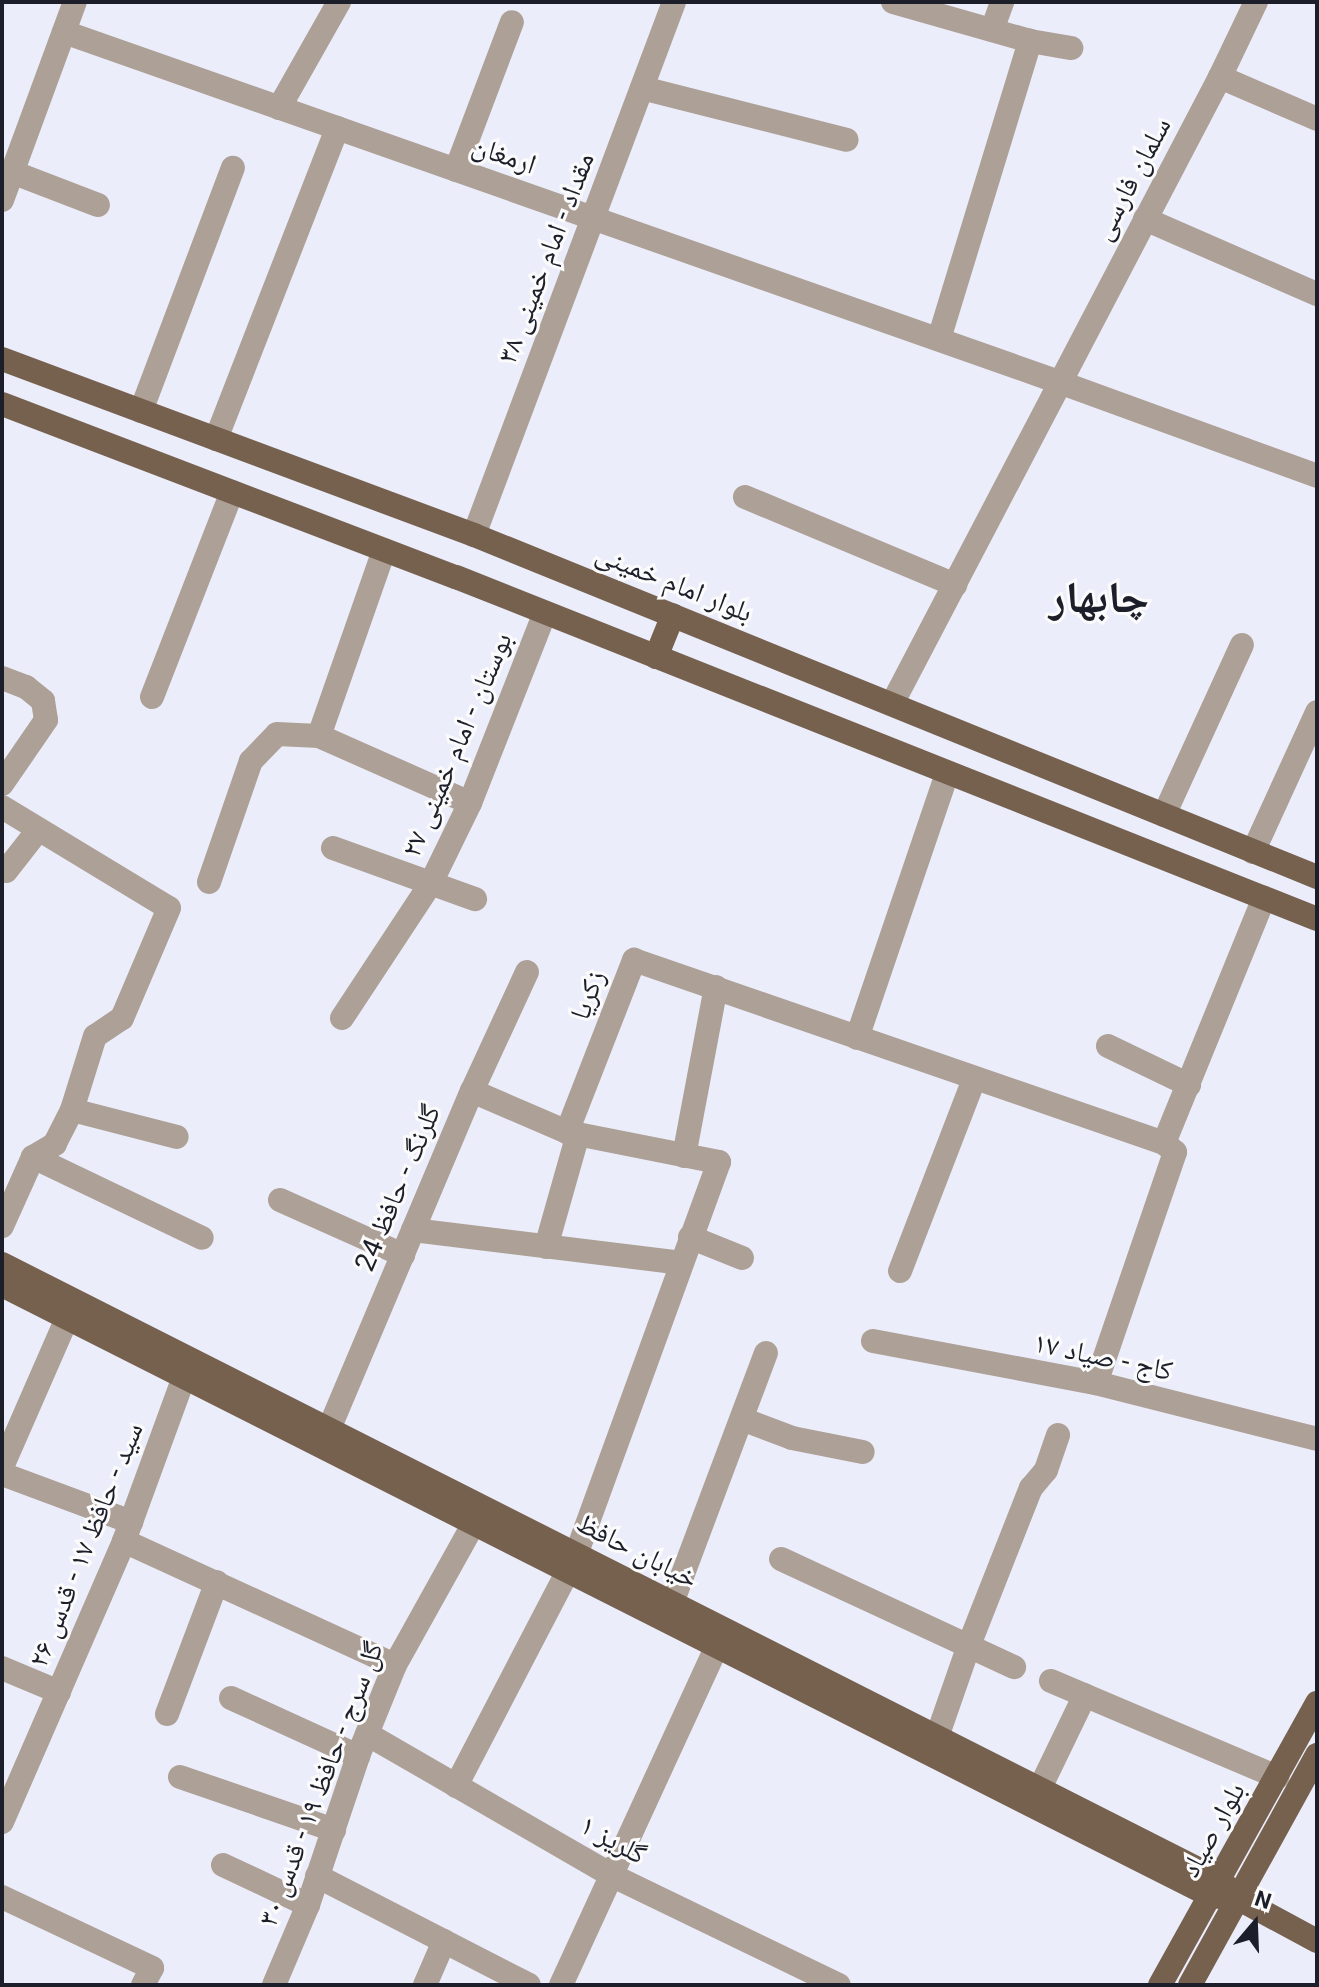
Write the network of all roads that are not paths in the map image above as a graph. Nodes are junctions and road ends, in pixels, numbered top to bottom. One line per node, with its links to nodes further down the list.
1 (75, 2): 9 (street)
2 (339, 2): 14 (street)
3 (674, 2): 13 (street, مقداد - امام خمینی ۳۸)
4 (893, 2): 8 (street)
5 (1002, 2): 8 (street)
6 (1256, 2): 12 (street, سلمان فارسی)
7 (512, 22): 19 (street)
8 (992, 30): 10 (street)
9 (64, 32): 14 (street, ارمغان); 20 (street)
10 (1030, 41): 11 (street); 26 (street)
11 (1071, 48)
12 (1220, 77): 15 (street); 24 (street, سلمان فارسی)
13 (642, 88): 17 (street); 23 (street, مقداد - امام خمینی ۳۸)
14 (279, 108): 16 (street, ارمغان)
15 (1317, 119)
16 (337, 128): 19 (street, ارمغان); 33 (street)
17 (847, 140)
18 (233, 168): 31 (street)
19 (456, 170): 23 (street, ارمغان)
20 (12, 172): 21 (street); 22 (street)
21 (2, 200)
22 (98, 205)
23 (592, 218): 26 (street, ارمغان); 37 (street, مقداد - امام خمینی ۳۸)
24 (1145, 219): 25 (street); 28 (street, سلمان فارسی)
25 (1317, 294)
26 (939, 339): 28 (street, ارمغان)
27 (2, 359): 29 (main road, بلوار امام خمینی)
28 (1059, 382): 34 (street, ارمغان); 39 (street, سلمان فارسی)
29 (76, 387): 31 (main road, بلوار امام خمینی); 32 (main road)
30 (2, 404): 32 (main road)
31 (141, 411): 33 (main road, بلوار امام خمینی)
32 (62, 427): 35 (main road)
33 (216, 439): 37 (main road, بلوار امام خمینی)
34 (1317, 476)
35 (232, 492): 38 (main road); 45 (street)
36 (745, 497): 39 (street)
37 (474, 535): 41 (main road, بلوار امام خمینی)
38 (384, 550): 40 (main road); 48 (street)
39 (955, 585): 46 (street, سلمان فارسی)
40 (545, 613): 43 (main road); 51 (street, بوستان - امام خمینی ۲۷)
41 (673, 615): 43 (main road); 46 (main road, بلوار امام خمینی)
42 (1242, 645): 53 (street)
43 (656, 657): 49 (main road)
44 (2, 678): 50 (street)
45 (152, 697)
46 (892, 704): 53 (main road, بلوار امام خمینی)
47 (1317, 712): 56 (street)
48 (319, 736): 51 (street); 59 (street)
49 (947, 773): 61 (main road); 67 (street)
50 (2, 784)
51 (470, 803): 60 (street, بوستان - امام خمینی ۲۷)
52 (2, 807): 54 (street)
53 (1164, 815): 56 (main road, بلوار امام خمینی)
54 (38, 830): 57 (street); 72 (street)
55 (333, 848): 60 (street)
56 (1253, 852): 58 (main road, بلوار امام خمینی)
57 (6, 871)
58 (1317, 877)
59 (209, 882)
60 (431, 883): 62 (street); 66 (street, بوستان - امام خمینی ۲۷)
61 (1264, 898): 63 (main road); 70 (street)
62 (475, 899)
63 (1317, 919)
64 (527, 972): 71 (street, گلرنگ - حافظ 24)
65 (716, 987): 67 (street, زکریا); 73 (street, زکریا); 76 (street)
66 (342, 1018)
67 (857, 1038): 69 (street, زکریا)
68 (1108, 1046): 70 (street)
69 (974, 1079): 75 (street, زکریا); 88 (street)
70 (1189, 1085): 75 (street)
71 (472, 1091): 73 (street); 80 (street, گلرنگ - حافظ 24)
72 (72, 1110): 74 (street); 77 (street)
73 (572, 1133): 76 (street); 83 (street)
74 (177, 1137)
75 (1164, 1143): 94 (street)
76 (684, 1156): 81 (street)
77 (33, 1157): 79 (street); 82 (street)
78 (280, 1200): 84 (street)
79 (2, 1226)
80 (413, 1230): 83 (street); 84 (street, گلرنگ - حافظ 24)
81 (690, 1237): 85 (street); 86 (street)
82 (202, 1238)
83 (546, 1247): 86 (street)
84 (403, 1255): 97 (street, گلرنگ - حافظ 24)
85 (742, 1258)
86 (680, 1263): 106 (street)
87 (2, 1264): 97 (main road, خیابان حافظ)
88 (900, 1271)
89 (2, 1285): 90 (main road, خیابان حافظ)
90 (67, 1318): 93 (main road, خیابان حافظ); 95 (street)
91 (873, 1341): 94 (street, کاج - صیاد ۱۷)
92 (766, 1353): 96 (street)
93 (184, 1377): 103 (main road, خیابان حافظ); 104 (street, سید - حافظ ۱۷ - قدس ۲۶)
94 (1096, 1383): 99 (street, کاج - صیاد ۱۷)
95 (12, 1419): 101 (street)
96 (742, 1419): 100 (street); 108 (street)
97 (329, 1429): 106 (main road, خیابان حافظ)
98 (1058, 1435): 109 (street)
99 (1317, 1439)
100 (863, 1452)
101 (2, 1467)
102 (2, 1474): 104 (street)
103 (474, 1523): 106 (main road, خیابان حافظ); 111 (street, گل سرج - حافظ ۱۹ - قدس ۳۰)
104 (127, 1532): 107 (street); 115 (street, سید - حافظ ۱۷ - قدس ۲۶)
105 (781, 1559): 109 (street)
106 (572, 1562): 108 (main road, خیابان حافظ); 110 (main road, خیابان حافظ); 125 (street)
107 (217, 1582): 111 (street); 119 (street)
108 (672, 1603): 120 (main road, خیابان حافظ)
109 (969, 1645): 112 (street); 120 (street)
110 (717, 1646): 130 (street); 132 (main road, خیابان حافظ)
111 (395, 1665): 121 (street, گل سرج - حافظ ۱۹ - قدس ۳۰)
112 (1014, 1667)
113 (2, 1668): 115 (street)
114 (1051, 1681): 116 (street)
115 (59, 1692): 127 (street, سید - حافظ ۱۷ - قدس ۲۶)
116 (1085, 1695): 124 (street); 126 (street)
117 (231, 1698): 121 (street, گلریز ۱)
118 (1317, 1703): 124 (main road, بلوار صیاد)
119 (167, 1714)
120 (937, 1737): 126 (main road, خیابان حافظ)
121 (362, 1745): 125 (street, گلریز ۱); 128 (street, گل سرج - حافظ ۱۹ - قدس ۳۰)
122 (1315, 1761): 134 (main road, بلوار صیاد)
123 (180, 1777): 128 (street)
124 (1277, 1777): 132 (main road, بلوار صیاد)
125 (456, 1786): 130 (street, گلریز ۱)
126 (1040, 1788): 132 (main road, خیابان حافظ)
127 (2, 1822)
128 (334, 1830): 131 (street, گل سرج - حافظ ۱۹ - قدس ۳۰)
129 (223, 1865): 135 (street)
130 (611, 1875): 142 (street); 143 (street, گلریز ۱)
131 (317, 1876): 135 (street, گل سرج - حافظ ۱۹ - قدس ۳۰); 136 (street)
132 (1216, 1888): 134 (main road, خیابان حافظ); 144 (main road, بلوار صیاد)
133 (2, 1897): 138 (street)
134 (1239, 1899): 137 (main road, خیابان حافظ); 145 (main road, بلوار صیاد)
135 (308, 1905): 139 (street, گل سرج - حافظ ۱۹ - قدس ۳۰)
136 (444, 1941): 140 (street); 141 (street)
137 (1317, 1941)
138 (143, 1985)
139 (274, 1985)
140 (425, 1985)
141 (529, 1985)
142 (561, 1985)
143 (839, 1985)
144 (1160, 1985)
145 (1190, 1985)

